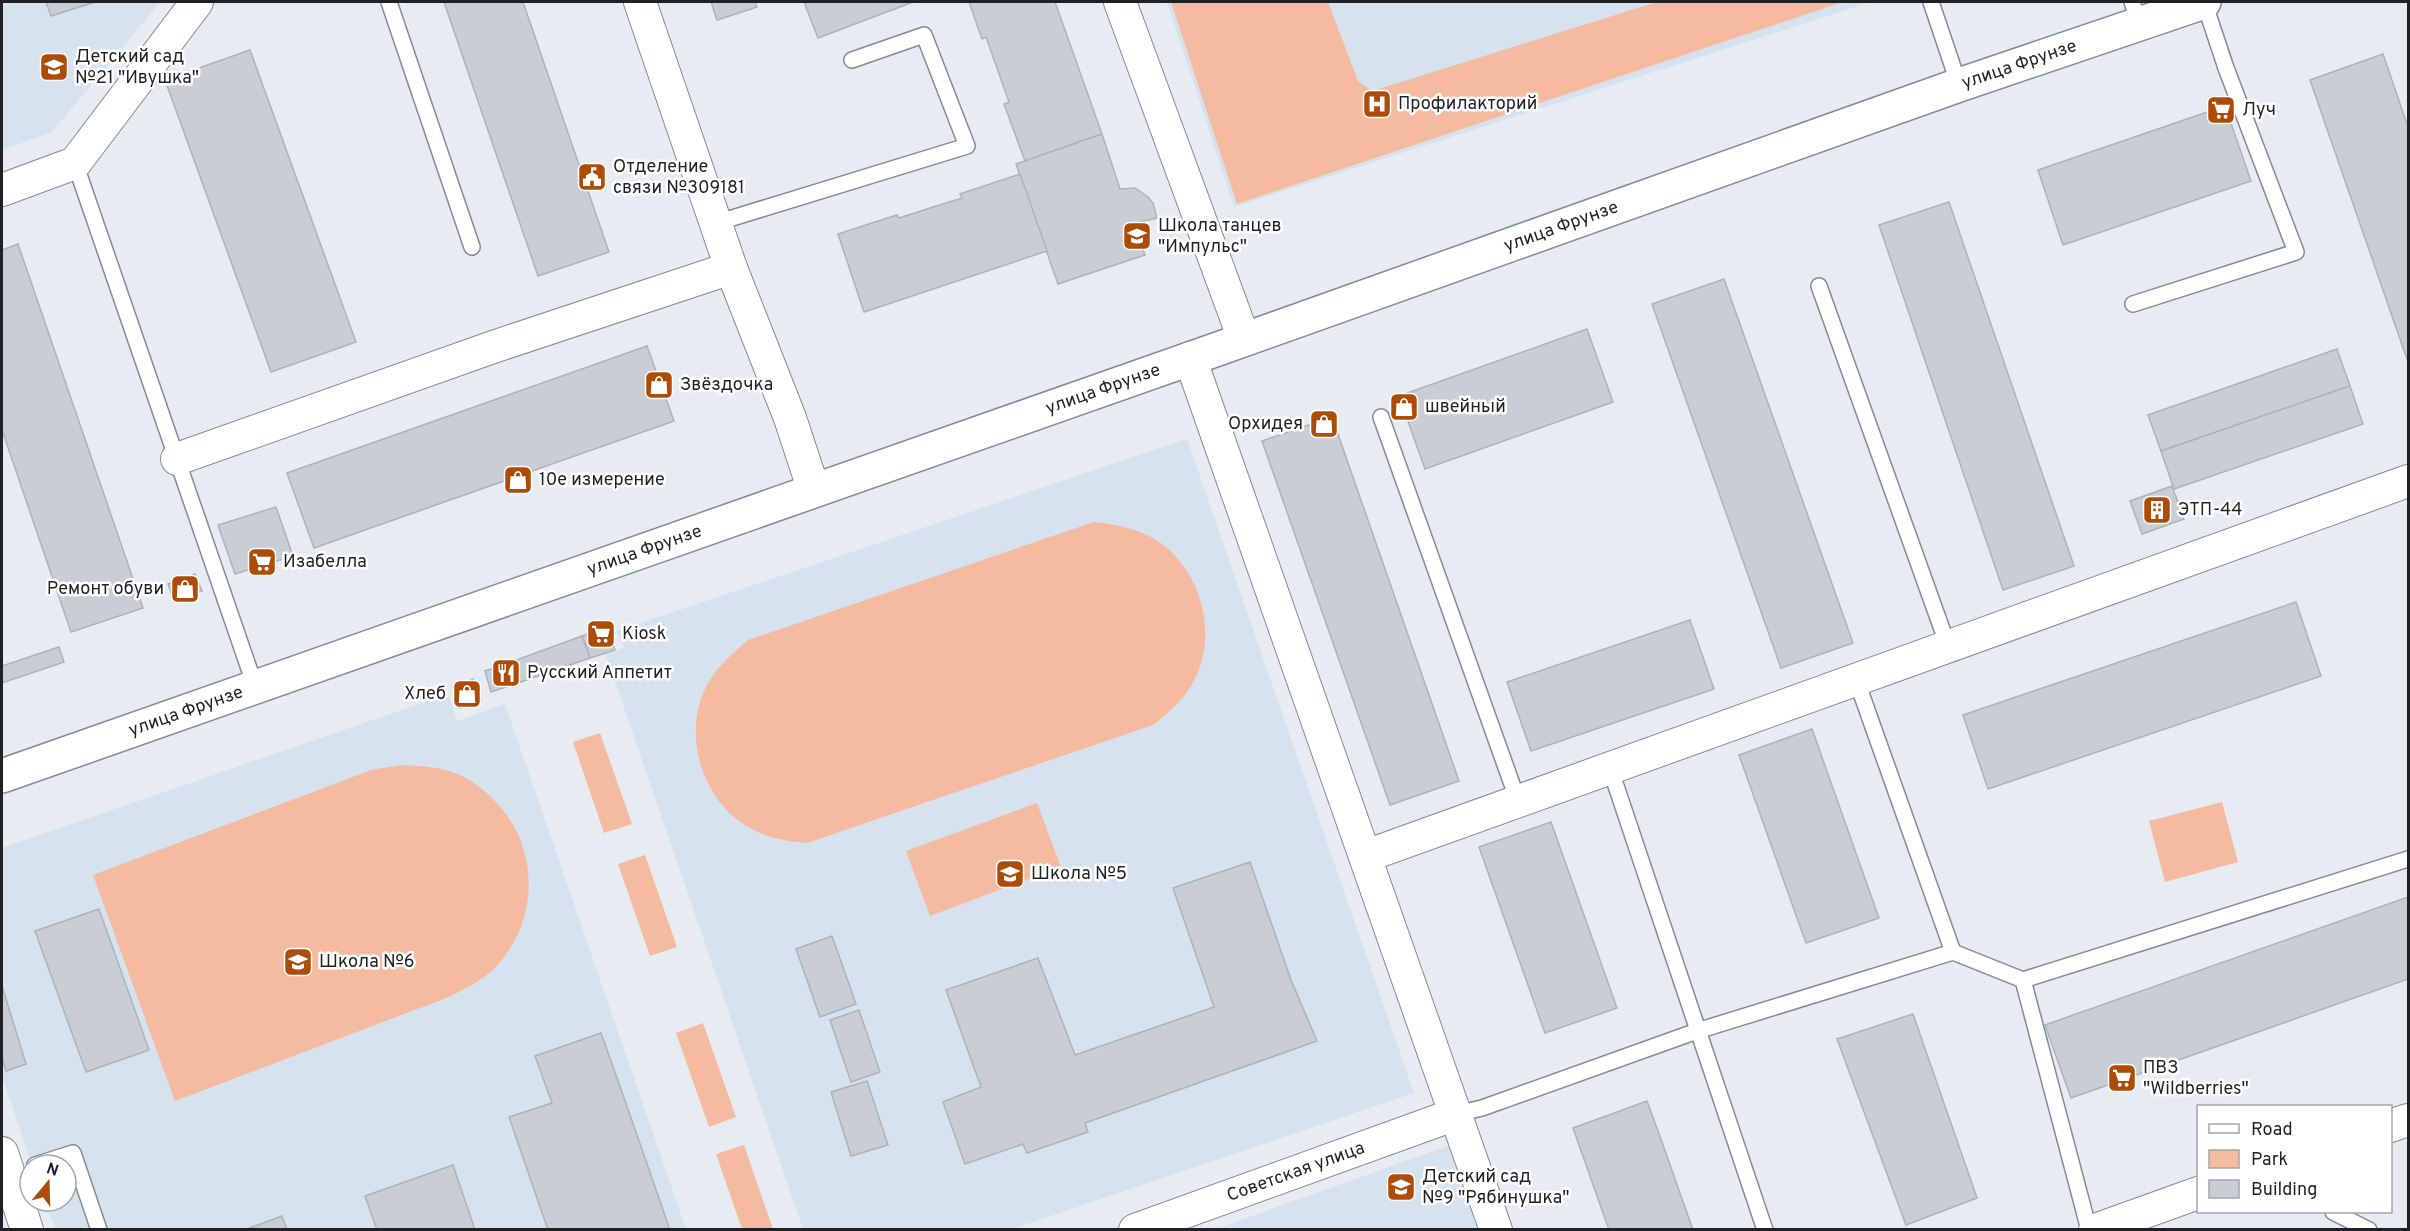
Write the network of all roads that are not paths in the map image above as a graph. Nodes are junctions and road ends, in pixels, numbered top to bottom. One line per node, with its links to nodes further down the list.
1 (197, 2): 10 (street)
2 (389, 2): 13 (lane)
3 (640, 2): 12 (street)
4 (1120, 2): 17 (street)
5 (1931, 2): 9 (lane)
6 (2204, 2): 7 (main road, улица Фрунзе); 16 (lane)
7 (2136, 12): 9 (main road, улица Фрунзе)
8 (852, 60): 12 (lane)
9 (1959, 85): 17 (main road, улица Фрунзе)
10 (75, 163): 11 (street); 20 (lane)
11 (2, 189)
12 (716, 222): 14 (street)
13 (472, 247)
14 (731, 268): 20 (street); 22 (street)
15 (1818, 286): 23 (lane)
16 (2133, 304)
17 (1244, 339): 18 (main road, улица Фрунзе)
18 (1190, 358): 22 (main road, улица Фрунзе); 29 (street)
19 (1381, 417): 28 (lane)
20 (177, 459): 25 (lane)
21 (2409, 481): 23 (street)
22 (814, 491): 25 (main road, улица Фрунзе)
23 (1948, 646): 24 (street)
24 (1856, 679): 26 (street); 31 (lane)
25 (255, 686): 27 (main road, улица Фрунзе)
26 (1610, 768): 28 (street); 33 (lane)
27 (2, 776)
28 (1518, 801): 29 (street)
29 (1366, 856): 34 (street)
30 (2409, 859): 32 (lane)
31 (1953, 952): 32 (lane); 33 (lane)
32 (2023, 980): 45 (lane)
33 (1697, 1031): 34 (lane); 44 (lane)
34 (1456, 1114): 42 (street, Советская улица); 43 (street)
35 (2409, 1120): 36 (street)
36 (2392, 1126)
37 (15, 1167): 40 (street); 41 (lane)
38 (2197, 1194): 46 (street)
39 (2335, 1213): 47 (lane)
40 (27, 1230)
41 (99, 1230)
42 (1135, 1230)
43 (1496, 1230)
44 (1765, 1230)
45 (2089, 1230)
46 (2095, 1230)
47 (2369, 1230)

